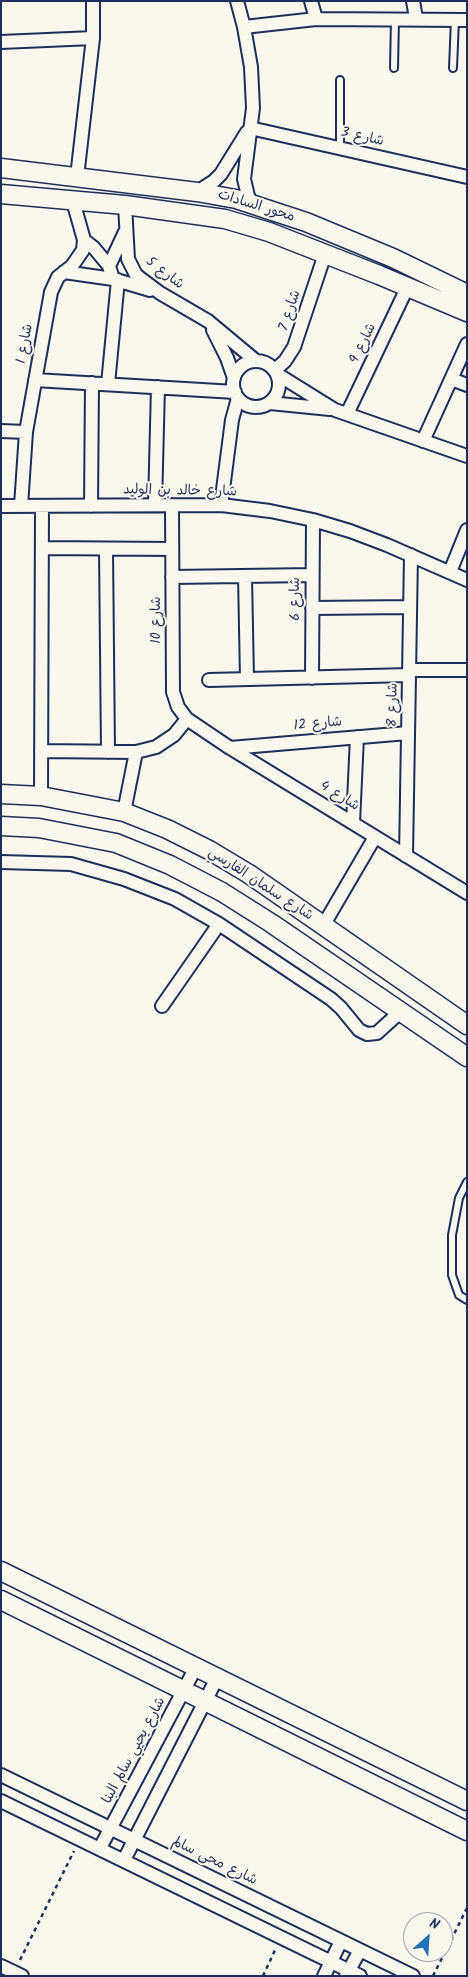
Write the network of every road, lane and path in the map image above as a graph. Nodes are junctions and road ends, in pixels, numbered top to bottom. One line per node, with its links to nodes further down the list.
1 (93, 1): 10 (street)
2 (237, 1): 9 (street)
3 (311, 1): 7 (street)
4 (413, 1): 6 (street)
5 (395, 18): 6 (street); 7 (street); 12 (lane)
6 (416, 18): 8 (street)
7 (316, 19): 9 (street)
8 (461, 19): 13 (lane)
9 (244, 27): 15 (street)
10 (92, 38): 11 (street); 18 (street)
11 (1, 42)
12 (394, 68)
13 (453, 68)
14 (340, 80): 16 (lane)
15 (250, 128): 16 (street, شارع 3); 20 (street); 23 (street)
16 (340, 148): 19 (street, شارع 3)
17 (1, 168): 18 (street, محور السادات)
18 (77, 177): 20 (street, محور السادات)
19 (467, 177)
20 (197, 192): 23 (street, محور السادات)
21 (1, 194): 22 (street, محور السادات)
22 (73, 201): 24 (street, محور السادات); 26 (street)
23 (252, 204): 28 (street, محور السادات)
24 (125, 205): 25 (street, شارع 5); 27 (street, محور السادات)
25 (126, 230): 29 (street); 35 (street, شارع 5)
26 (84, 240): 29 (street); 30 (street, شارع 1)
27 (324, 254): 31 (street, محور السادات); 42 (street, شارع 7)
28 (393, 258): 31 (street); 32 (street, محور السادات)
29 (109, 266): 33 (street)
30 (64, 272): 33 (street); 45 (street, شارع 1)
31 (379, 276): 34 (street, محور السادات)
32 (436, 278): 36 (street, محور السادات); 37 (street)
33 (116, 280): 35 (street); 47 (street)
34 (407, 288): 37 (street, محور السادات); 52 (street, شارع 9)
35 (160, 293): 39 (street, شارع 5)
36 (467, 294)
37 (428, 296): 38 (street, محور السادات)
38 (467, 312)
39 (208, 321): 41 (street, شارع 5); 43 (street, شارع 5)
40 (467, 344): 44 (street)
41 (256, 361): 42 (street); 43 (street)
42 (276, 372): 51 (street); 52 (street)
43 (234, 378): 50 (street)
44 (451, 378): 48 (street); 55 (street)
45 (36, 380): 46 (street); 54 (street, شارع 1)
46 (92, 383): 47 (street); 63 (street)
47 (108, 384): 49 (street)
48 (467, 385)
49 (158, 387): 50 (street); 57 (street)
50 (236, 395): 51 (street); 59 (street)
51 (270, 403): 52 (street)
52 (341, 412): 55 (street)
53 (1, 431): 54 (street)
54 (26, 432): 61 (street, شارع 1)
55 (423, 441): 56 (street)
56 (467, 456)
57 (154, 505): 58 (street, شارع خالد بن الوليد); 63 (street, شارع خالد بن الوليد)
58 (172, 505): 59 (street, شارع خالد بن الوليد); 68 (street, شارع 10)
59 (221, 505): 64 (street, شارع خالد بن الوليد)
60 (1, 506): 61 (street, شارع خالد بن الوليد)
61 (21, 506): 62 (street, شارع خالد بن الوليد)
62 (42, 506): 63 (street, شارع خالد بن الوليد); 66 (street)
63 (91, 506)
64 (313, 520): 69 (street, شارع خالد بن الوليد); 71 (street, شارع 6)
65 (467, 530): 70 (street)
66 (42, 548): 67 (street); 86 (street)
67 (106, 548): 68 (street); 87 (street)
68 (172, 549): 73 (street, شارع 10)
69 (411, 555): 70 (street, شارع خالد بن الوليد); 75 (street, شارع 8)
70 (450, 572): 74 (street, شارع خالد بن الوليد)
71 (312, 575): 72 (street); 76 (street, شارع 6)
72 (245, 576): 73 (street); 80 (street)
73 (172, 577): 82 (street, شارع 10)
74 (467, 580)
75 (410, 607): 76 (street); 78 (street, شارع 8)
76 (312, 608): 79 (street, شارع 6)
77 (467, 670): 78 (street)
78 (409, 673): 79 (street); 83 (street, شارع 8)
79 (312, 678): 80 (street)
80 (247, 679): 81 (street)
81 (209, 680)
82 (191, 723): 85 (street, شارع 4); 88 (street)
83 (408, 733): 84 (street, شارع 12); 95 (street, شارع 8)
84 (356, 737): 85 (street, شارع 12); 92 (street)
85 (230, 748): 92 (street, شارع 4)
86 (41, 751): 87 (street); 90 (street)
87 (108, 752): 88 (street)
88 (136, 752): 91 (street)
89 (1, 794): 90 (street, شارع سلمان الفارسي)
90 (42, 796): 91 (street, شارع سلمان الفارسي)
91 (124, 812): 99 (street, شارع سلمان الفارسي)
92 (353, 823): 94 (street, شارع 4)
93 (1, 826): 101 (street, شارع سلمان الفارسي)
94 (375, 837): 95 (street, شارع 4); 99 (street)
95 (406, 856): 97 (street, شارع 4)
96 (1, 862): 98 (street)
97 (467, 893)
98 (219, 924): 100 (street); 101 (street)
99 (323, 926): 102 (street, شارع سلمان الفارسي)
100 (162, 1006)
101 (400, 1012): 103 (street, شارع سلمان الفارسي)
102 (467, 1026)
103 (467, 1057)
104 (467, 1182): 105 (lane)
105 (467, 1300)
106 (1, 1571): 108 (street)
107 (1, 1600): 110 (street)
108 (196, 1667): 109 (street); 110 (street, شارع يحيي سالم البنا)
109 (217, 1678): 111 (street); 114 (street)
110 (184, 1690): 111 (street); 115 (street, شارع يحيي سالم البنا)
111 (205, 1701): 116 (street); 118 (street)
112 (1, 1775): 115 (street, شارع محى سالم)
113 (1, 1801): 117 (street)
114 (467, 1801)
115 (111, 1828): 118 (street, شارع محى سالم); 119 (street, شارع يحيي سالم البنا)
116 (467, 1831)
117 (80, 1838): 119 (street); 126 (path)
118 (134, 1840): 120 (street); 123 (street, شارع محى سالم)
119 (100, 1848): 120 (street)
120 (124, 1860): 122 (street)
121 (467, 1908): 131 (path)
122 (282, 1937): 125 (street); 128 (path)
123 (341, 1941): 124 (street, شارع محى سالم); 125 (street)
124 (360, 1950): 127 (street); 130 (street, شارع محى سالم)
125 (331, 1962): 127 (street); 129 (street)
126 (11, 1972)
127 (352, 1974)
128 (263, 1976)
129 (324, 1976)
130 (413, 1976)
131 (433, 1976)

